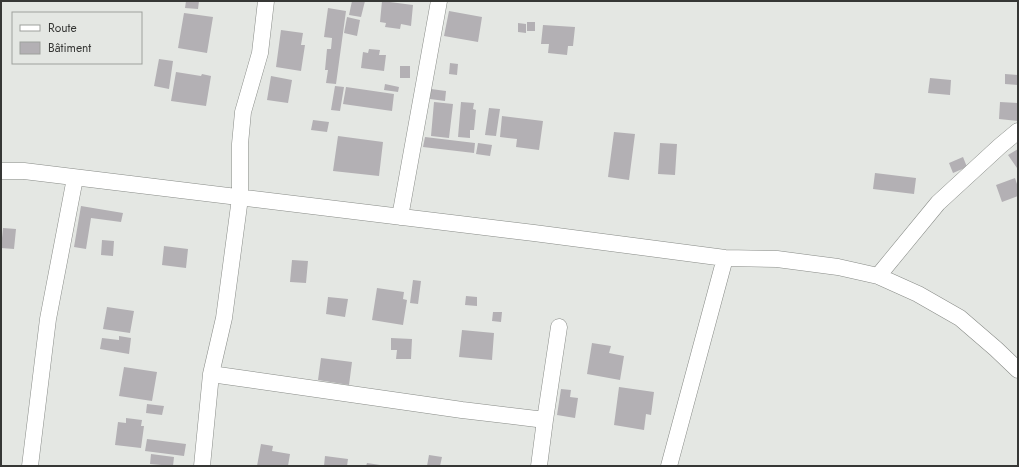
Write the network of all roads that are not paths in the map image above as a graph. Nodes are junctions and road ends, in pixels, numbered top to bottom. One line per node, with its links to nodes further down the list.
1 (266, 1): 6 (street)
2 (439, 1): 7 (street)
3 (1018, 131): 9 (street)
4 (1, 171): 5 (street)
5 (75, 178): 6 (street); 14 (street)
6 (240, 198): 7 (street); 12 (street)
7 (400, 217): 8 (street)
8 (725, 258): 9 (street); 17 (street)
9 (878, 276): 11 (street)
10 (559, 327): 13 (street)
11 (1018, 370)
12 (211, 374): 13 (street); 15 (street)
13 (545, 420): 16 (street)
14 (30, 466)
15 (202, 466)
16 (539, 466)
17 (669, 466)

